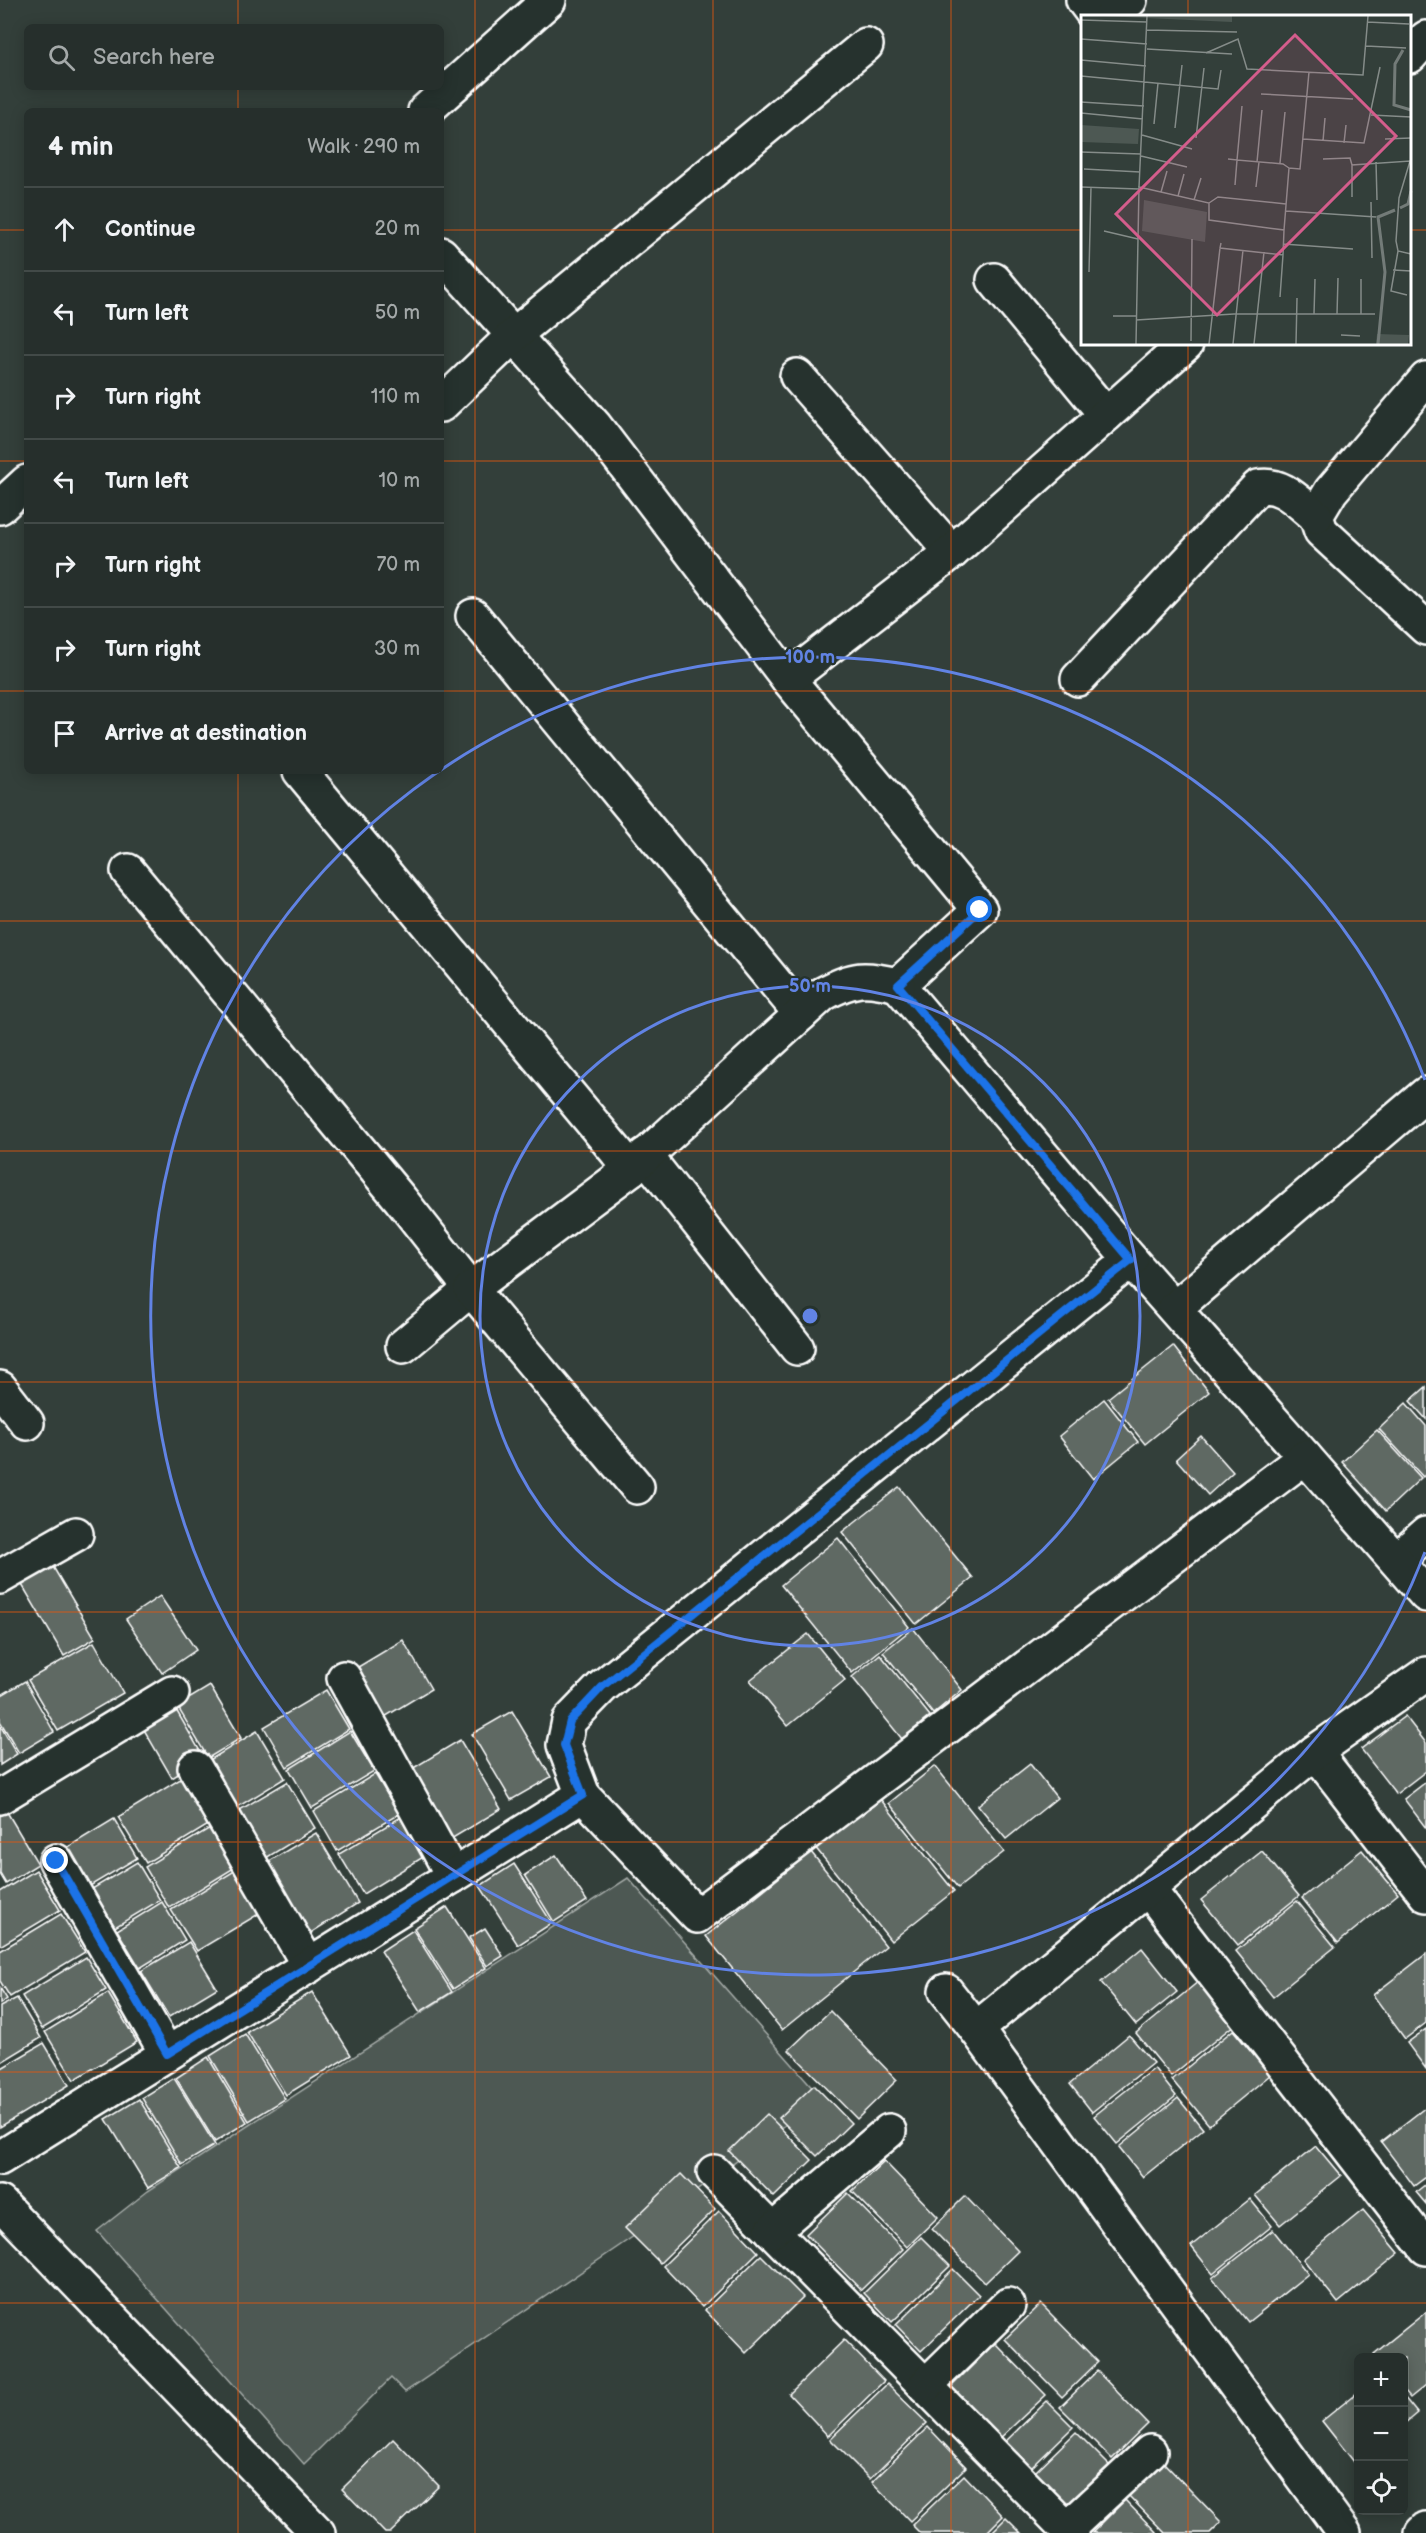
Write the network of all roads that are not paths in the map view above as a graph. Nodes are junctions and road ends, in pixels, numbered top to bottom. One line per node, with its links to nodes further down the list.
1 (549, 0): 9 (street)
2 (1083, 0): 4 (street)
3 (1130, 0): 5 (street)
4 (1094, 15)
5 (1113, 15)
6 (1426, 38): 8 (street)
7 (866, 45): 12 (street)
8 (1411, 55)
9 (428, 108)
10 (444, 257): 12 (street)
11 (994, 280): 17 (street)
12 (514, 335): 16 (street); 24 (street)
13 (1185, 345): 17 (street)
14 (797, 376): 21 (street)
15 (1426, 379): 20 (street)
16 (444, 402)
17 (1106, 415): 21 (street)
18 (24, 485): 19 (street)
19 (0, 507)
20 (1316, 516): 23 (street); 25 (street)
21 (952, 552): 24 (street)
22 (473, 616): 29 (street)
23 (1426, 628)
24 (788, 679): 28 (street)
25 (1078, 679)
26 (303, 774): 31 (street)
27 (128, 871): 33 (street)
28 (898, 985): 29 (street); 32 (street)
29 (801, 1014): 31 (street)
30 (1426, 1094): 34 (street)
31 (638, 1162): 33 (street); 36 (street)
32 (1131, 1260): 34 (street); 51 (street)
33 (471, 1289): 35 (street); 40 (street)
34 (1175, 1308): 39 (street)
35 (403, 1346)
36 (797, 1348)
37 (0, 1388): 38 (street)
38 (27, 1423)
39 (1305, 1457): 43 (street); 51 (street)
40 (637, 1487)
41 (76, 1534): 44 (street)
42 (1426, 1534): 43 (street)
43 (1396, 1560): 45 (street)
44 (0, 1577)
45 (1426, 1594)
46 (1426, 1674): 49 (street)
47 (344, 1678): 54 (street)
48 (172, 1693): 52 (street)
49 (1316, 1752): 55 (street); 56 (street)
50 (195, 1768): 57 (street)
51 (583, 1795): 54 (street)
52 (0, 1797)
53 (56, 1861): 60 (street)
54 (453, 1876): 57 (street)
55 (1149, 1890): 59 (street); 66 (street)
56 (1426, 1895)
57 (309, 1966): 60 (street)
58 (945, 1991): 59 (street)
59 (975, 2029): 73 (street)
60 (167, 2054): 62 (street)
61 (889, 2131): 65 (street)
62 (0, 2158)
63 (714, 2172): 65 (street)
64 (0, 2203): 72 (street)
65 (772, 2231): 68 (street)
66 (1426, 2248)
67 (1008, 2305): 68 (street)
68 (925, 2386): 71 (street)
69 (1150, 2452): 71 (street)
70 (1426, 2529): 74 (street)
71 (1069, 2531)
72 (318, 2533)
73 (1344, 2533)
74 (1422, 2533)

